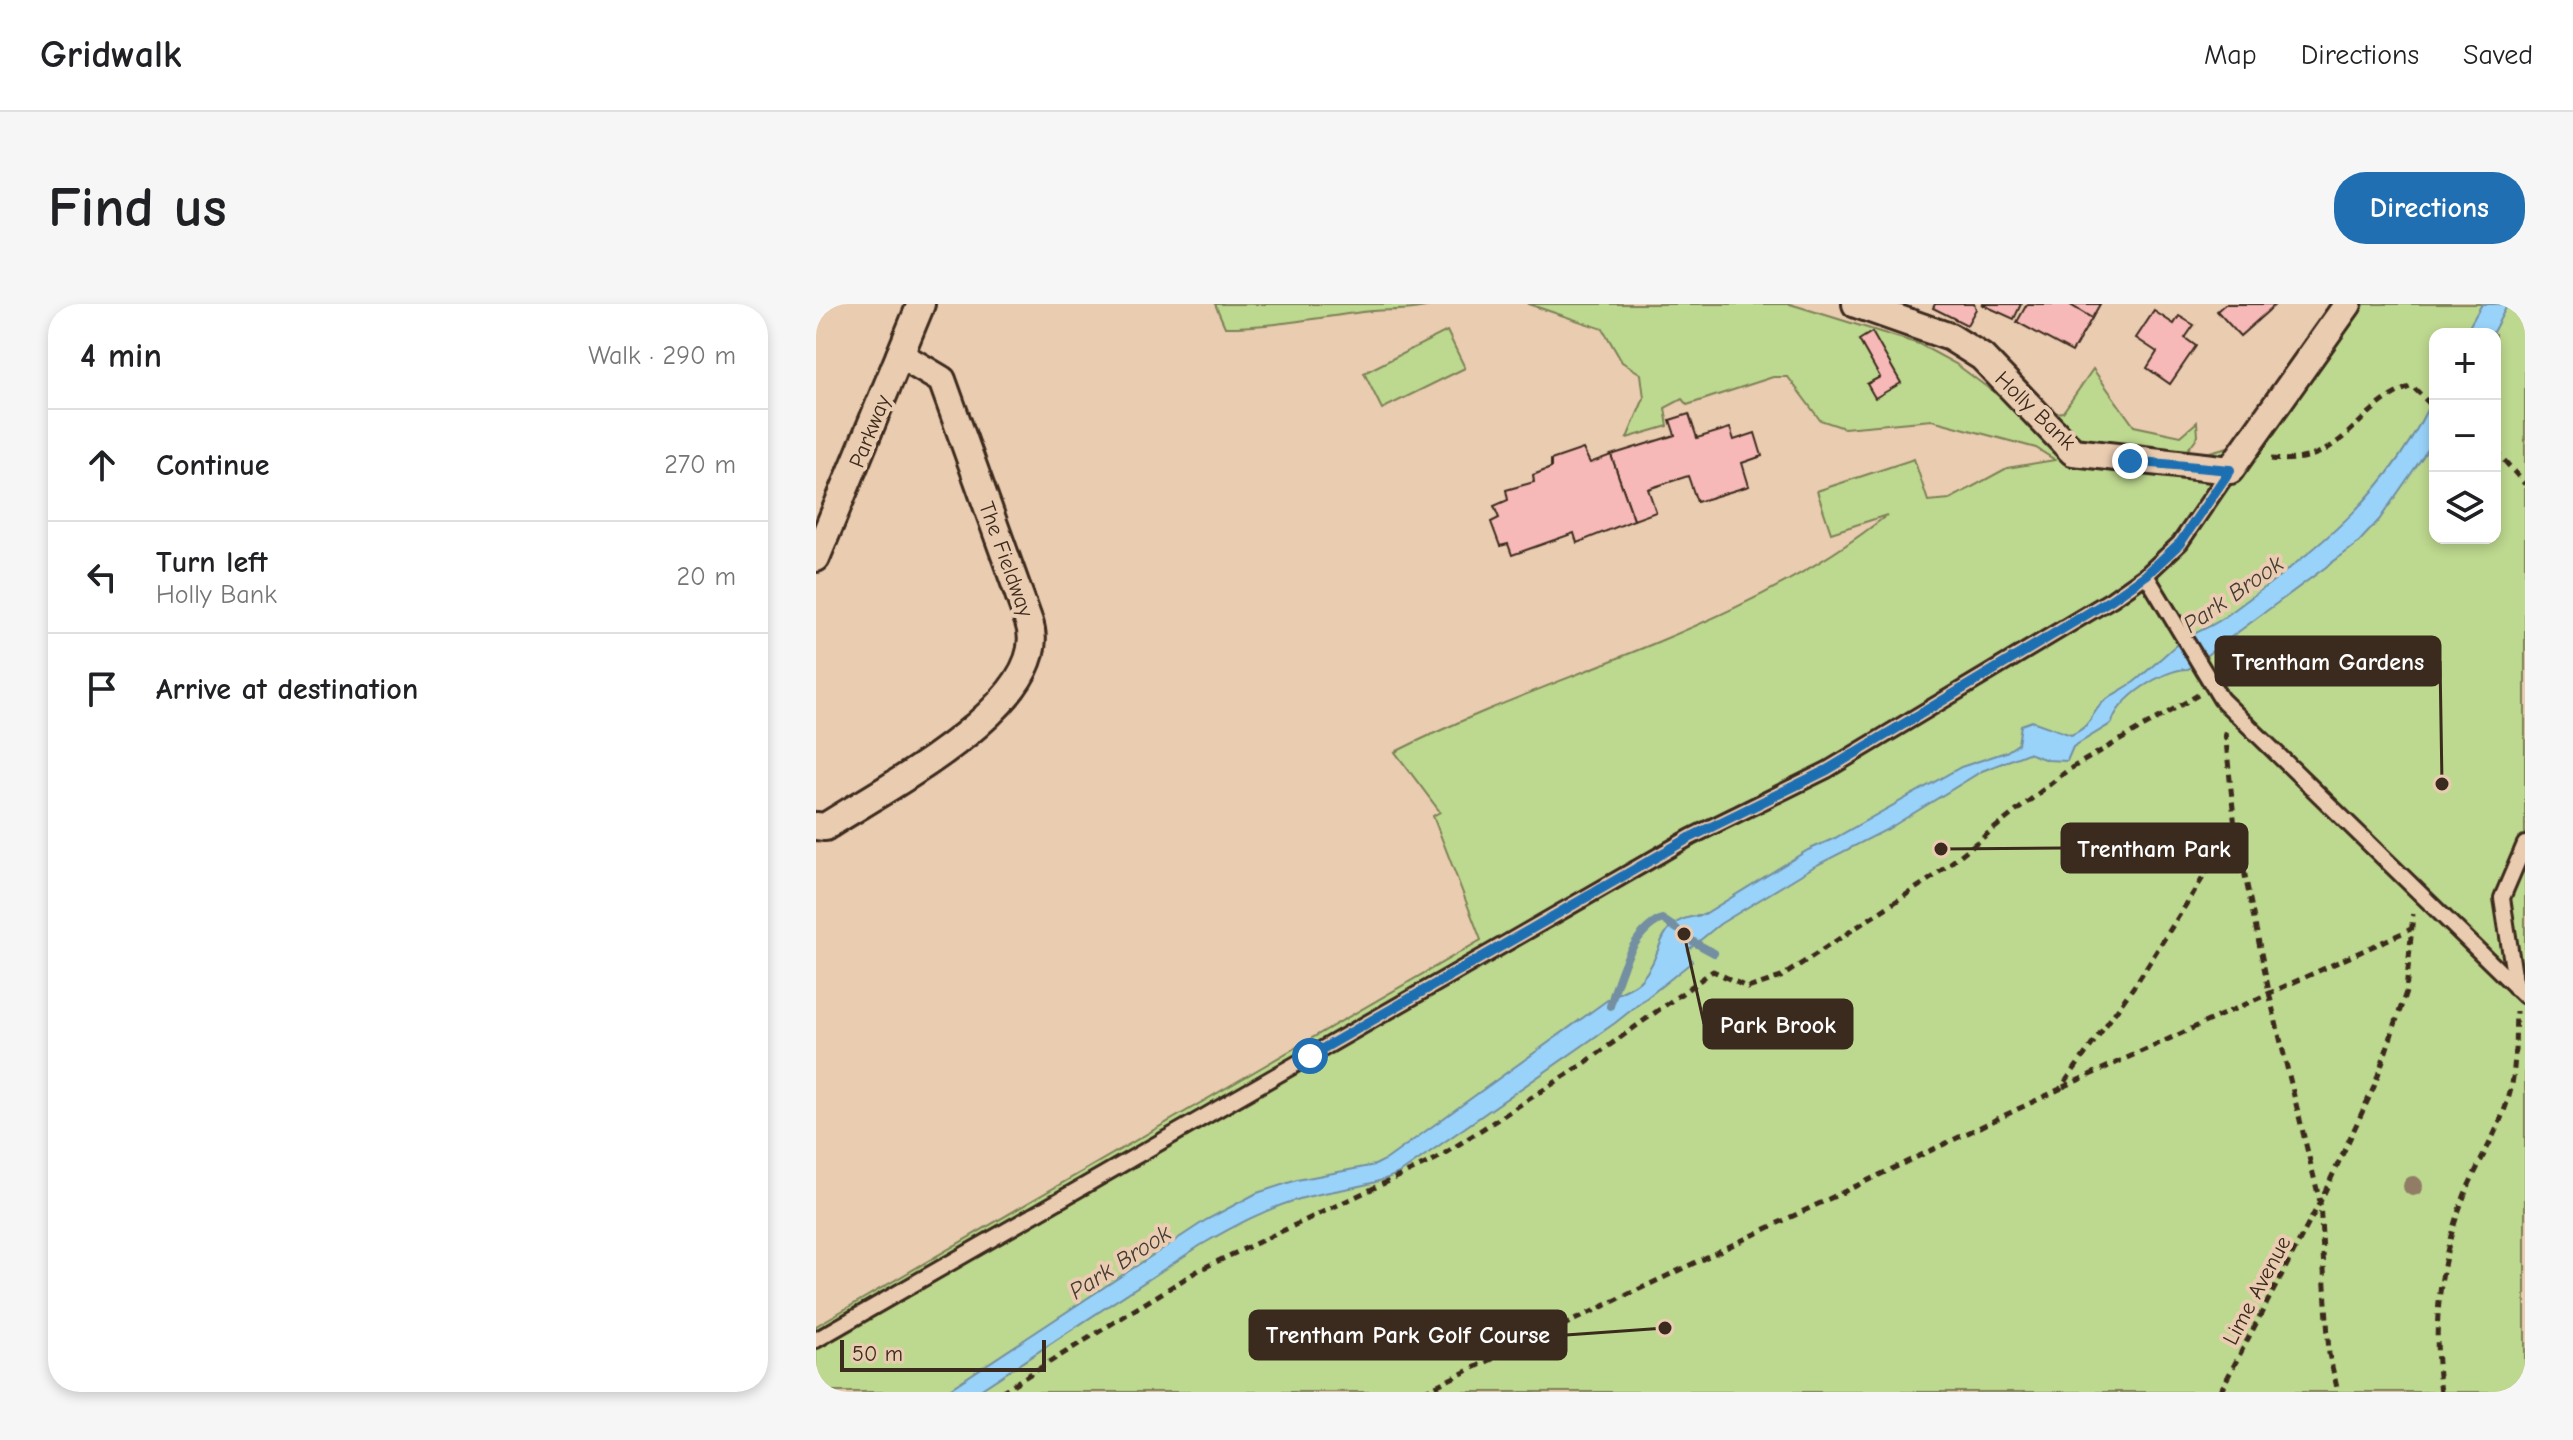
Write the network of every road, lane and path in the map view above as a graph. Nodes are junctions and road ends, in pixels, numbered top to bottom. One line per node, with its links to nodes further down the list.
1 (921, 304): 4 (street, Parkway)
2 (1856, 304): 7 (street, Holly Bank)
3 (2348, 304): 7 (street)
4 (900, 355): 9 (street, Parkway); 12 (street, The Fieldway)
5 (2429, 404): 7 (path)
6 (2501, 457): 8 (path)
7 (2236, 461): 10 (lane)
8 (2525, 484)
9 (816, 558)
10 (2146, 575): 11 (lane); 21 (lane)
11 (2216, 693): 13 (path); 15 (lane); 22 (path)
12 (816, 826)
13 (2235, 827): 17 (path); 19 (path)
14 (2525, 844): 18 (lane)
15 (2415, 889): 16 (path, Lime Avenue); 18 (lane)
16 (2411, 929): 17 (path); 20 (path, Lime Avenue)
17 (2269, 991): 19 (path); 20 (path)
18 (2520, 992): 26 (path)
19 (2060, 1089): 23 (path)
20 (2320, 1202): 24 (path, Lime Avenue); 25 (path)
21 (816, 1340)
22 (1001, 1392)
23 (1423, 1392)
24 (2220, 1392)
25 (2338, 1392)
26 (2441, 1392)

